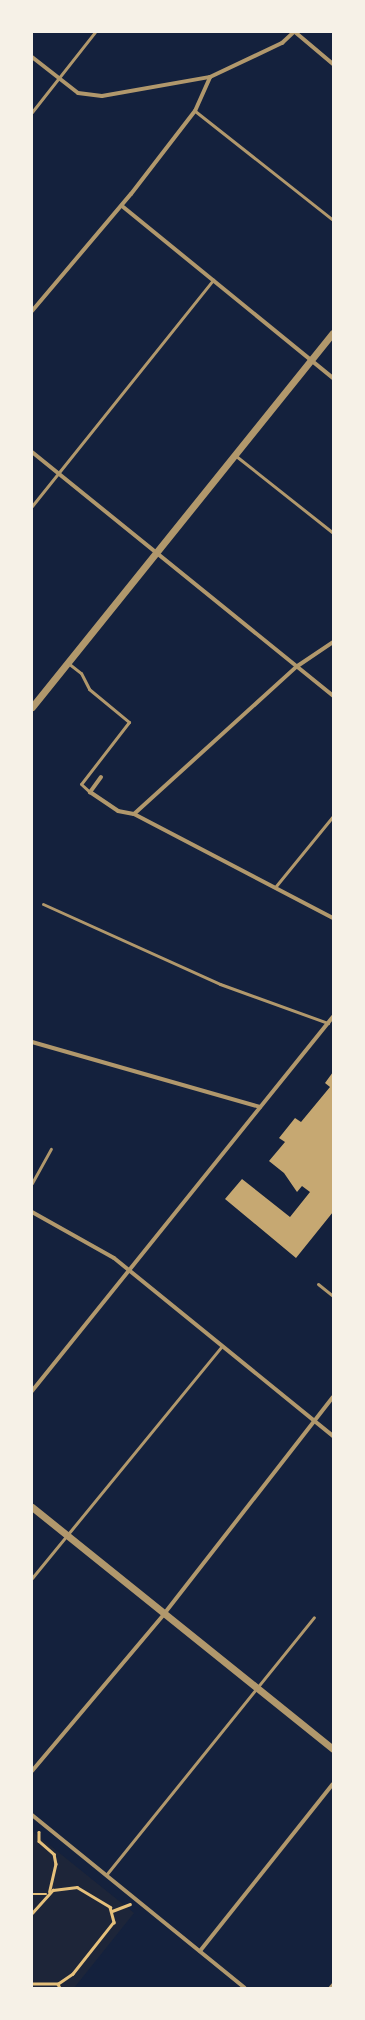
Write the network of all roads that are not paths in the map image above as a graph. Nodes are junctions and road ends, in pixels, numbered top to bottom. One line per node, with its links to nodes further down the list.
1 (95, 32): 6 (lane)
2 (295, 32): 4 (street); 5 (street)
3 (32, 57): 6 (street)
4 (333, 64)
5 (210, 77): 6 (street); 7 (street)
6 (60, 78): 8 (lane)
7 (195, 111): 9 (street); 10 (lane)
8 (32, 112)
9 (122, 206): 11 (street); 12 (street)
10 (333, 220)
11 (213, 280): 14 (street); 18 (lane)
12 (32, 311)
13 (333, 333): 14 (street)
14 (311, 360): 15 (street); 17 (street)
15 (333, 378)
16 (32, 452): 18 (street)
17 (236, 456): 20 (lane); 21 (street)
18 (58, 474): 19 (lane); 21 (street)
19 (32, 506)
20 (333, 533)
21 (156, 552): 23 (street); 24 (street)
22 (333, 642): 24 (street)
23 (68, 663): 26 (street); 28 (lane)
24 (296, 667): 25 (street); 29 (street)
25 (333, 696)
26 (32, 707)
27 (101, 777): 28 (street)
28 (90, 792): 29 (street)
29 (134, 814): 31 (street)
30 (333, 816): 31 (lane)
31 (276, 886): 33 (street)
32 (43, 904): 35 (lane)
33 (333, 918)
34 (333, 1016): 35 (street)
35 (328, 1023): 37 (street)
36 (32, 1042): 37 (street)
37 (260, 1107): 41 (street)
38 (52, 1148): 39 (lane)
39 (32, 1183)
40 (32, 1212): 41 (street)
41 (129, 1272): 44 (street); 45 (street)
42 (318, 1284): 43 (lane)
43 (333, 1296)
44 (222, 1346): 47 (street); 50 (lane)
45 (32, 1391)
46 (333, 1397): 47 (street)
47 (314, 1420): 48 (street); 52 (street)
48 (333, 1436)
49 (32, 1506): 50 (street)
50 (67, 1535): 51 (lane); 52 (street)
51 (32, 1578)
52 (164, 1614): 54 (street); 56 (street)
53 (314, 1617): 54 (lane)
54 (257, 1688): 55 (street); 59 (lane)
55 (333, 1749)
56 (32, 1771)
57 (333, 1784): 60 (street)
58 (32, 1815): 59 (street)
59 (106, 1875): 60 (street)
60 (200, 1951): 62 (street)
61 (333, 1983): 63 (lane)
62 (245, 1988)
63 (329, 1988)

